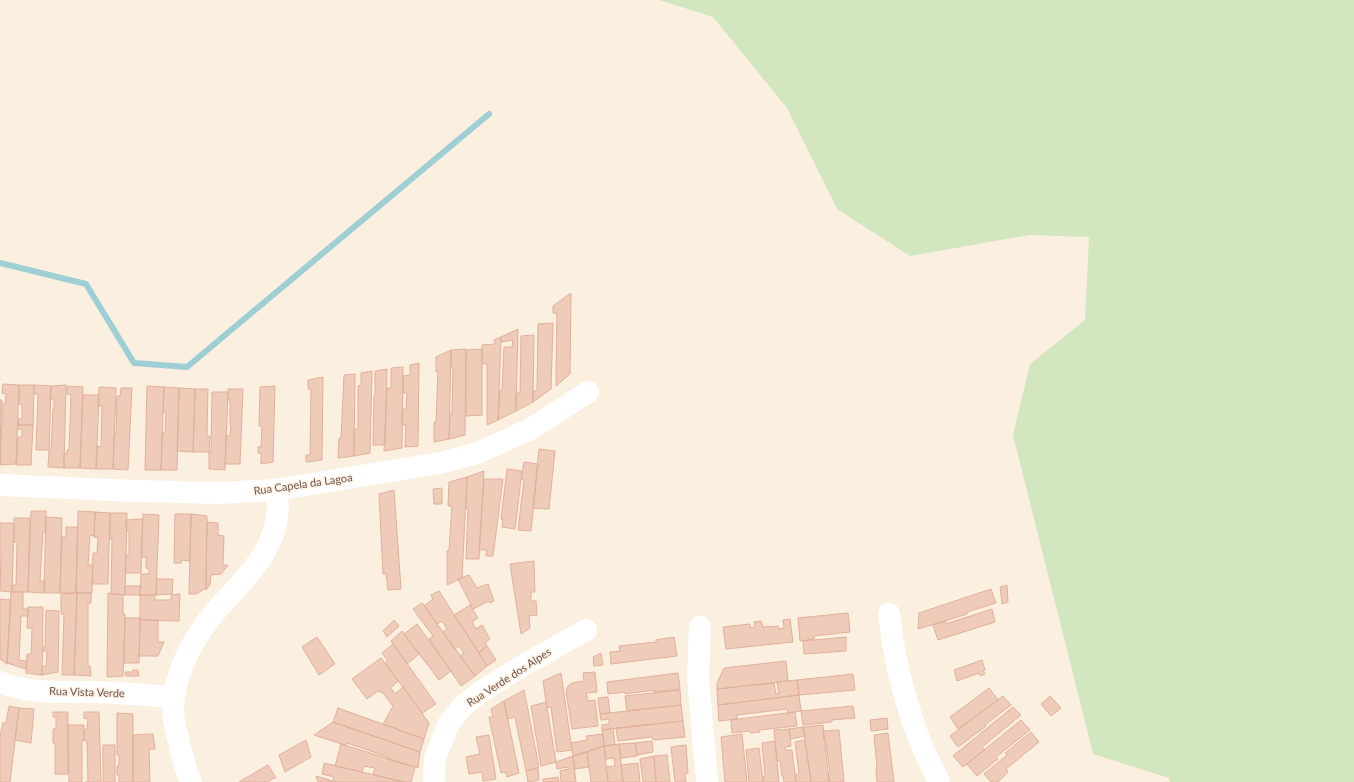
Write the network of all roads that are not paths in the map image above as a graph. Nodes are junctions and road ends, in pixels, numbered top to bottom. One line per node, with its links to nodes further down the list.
1 (588, 392): 3 (street, Rua Capela da Lagoa)
2 (0, 485): 3 (street, Rua Capela da Lagoa)
3 (275, 490): 8 (street)
4 (889, 614): 12 (street)
5 (700, 627): 11 (street)
6 (586, 630): 10 (street, Rua Verde dos Alpes)
7 (0, 682): 8 (street, Rua Vista Verde)
8 (174, 698): 9 (street)
9 (191, 782)
10 (434, 782)
11 (707, 782)
12 (939, 782)

